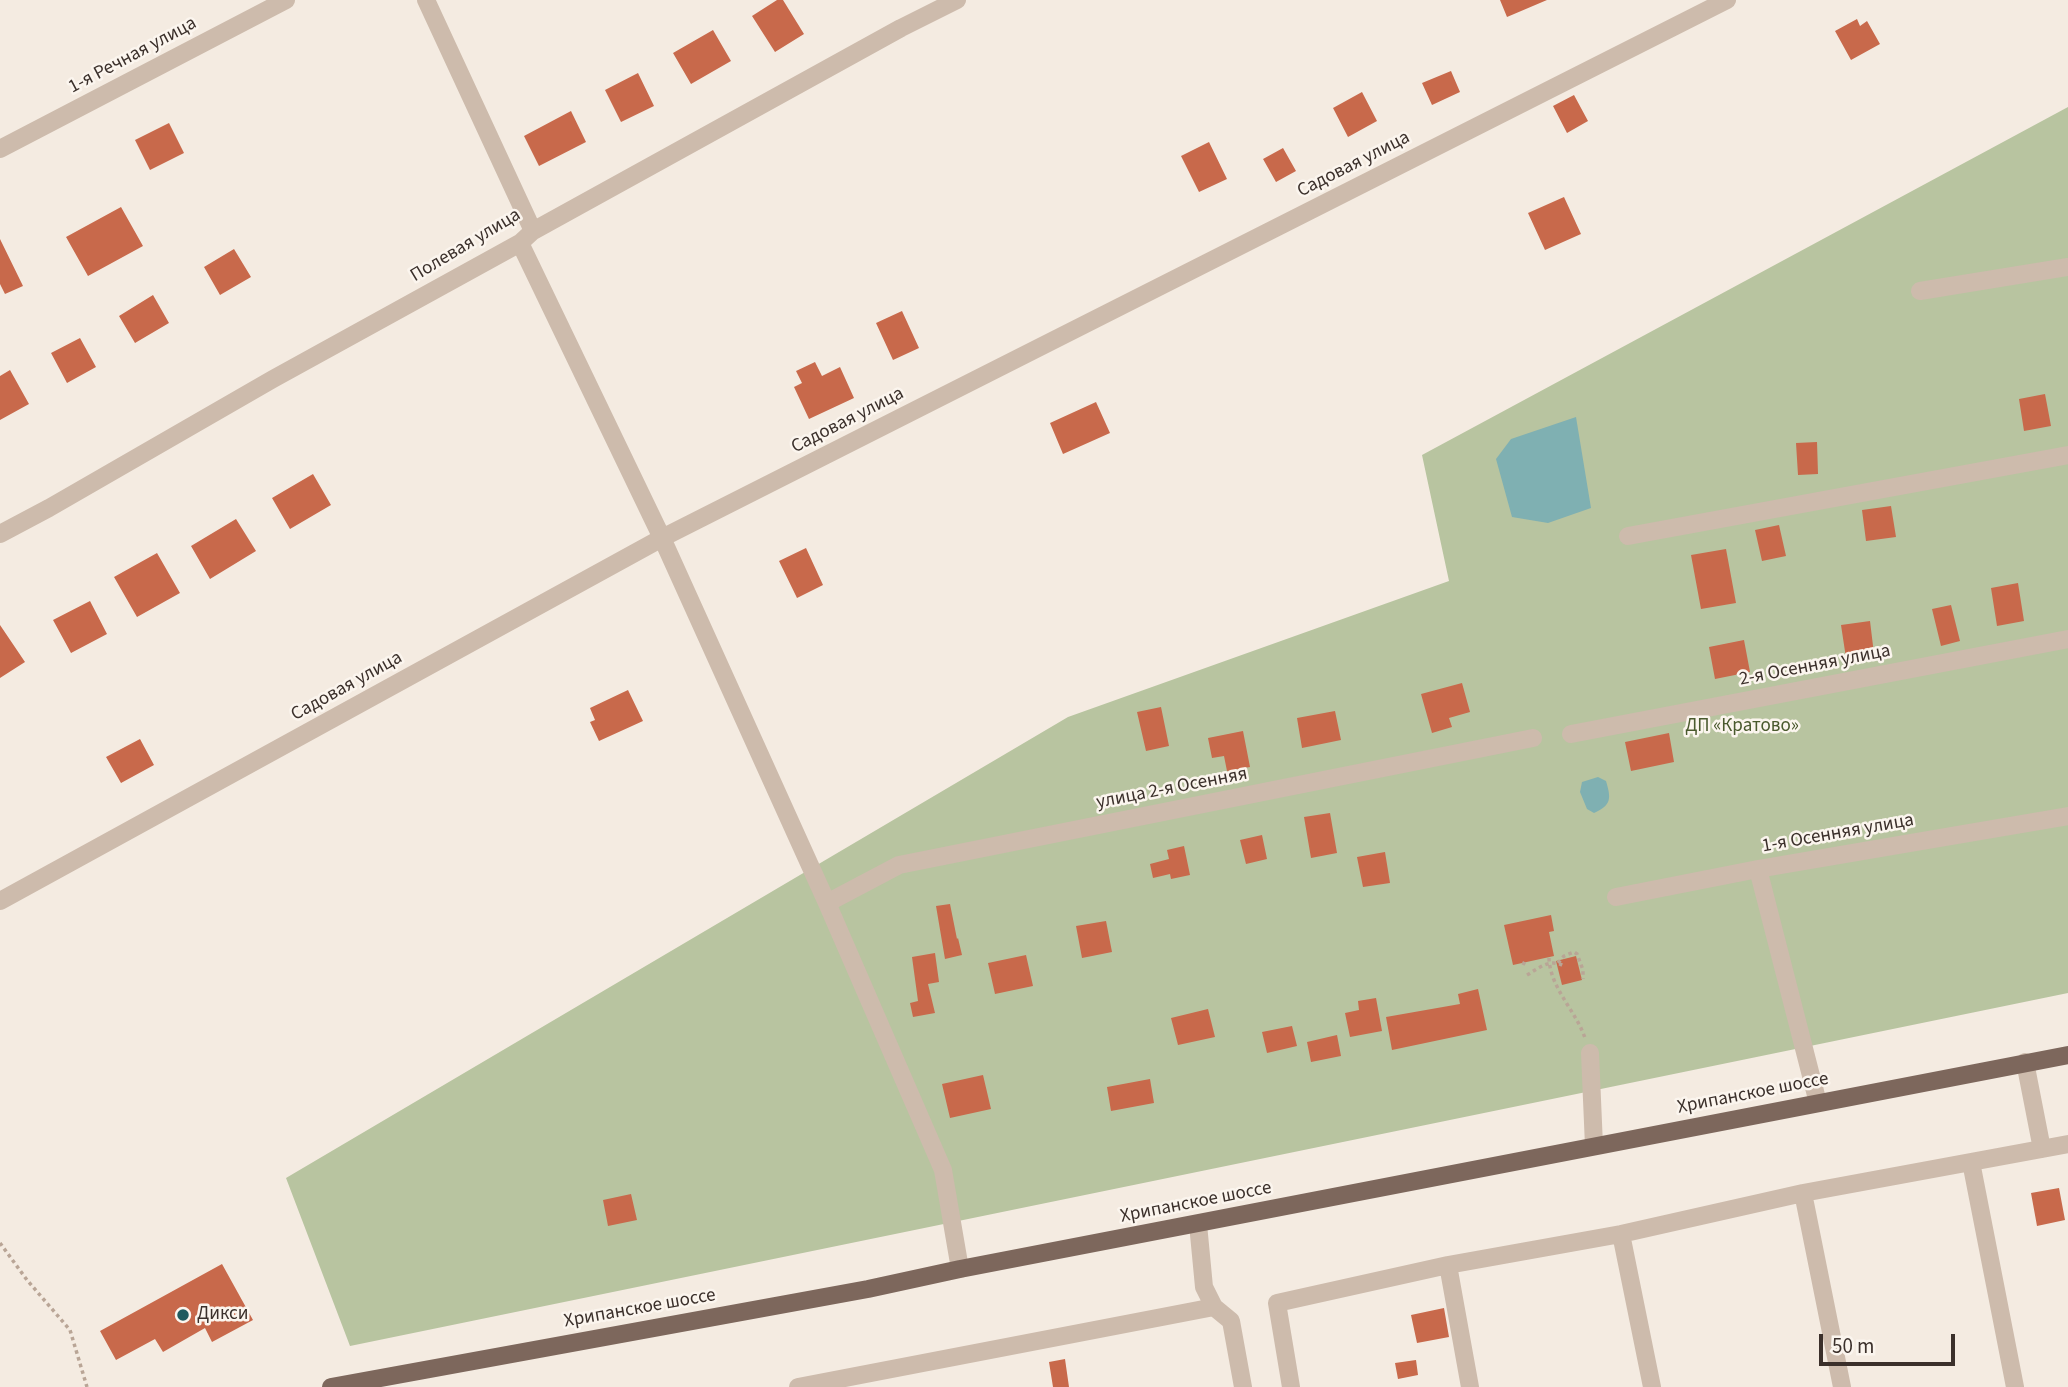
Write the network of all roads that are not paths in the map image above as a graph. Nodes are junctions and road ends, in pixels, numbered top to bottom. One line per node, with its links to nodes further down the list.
1 (286, 0): 5 (street, 1-я Речная улица)
2 (426, 0): 6 (street)
3 (957, 0): 6 (street, Полевая улица)
4 (1727, 0): 12 (street, Садовая улица)
5 (0, 149)
6 (526, 237): 10 (street, Полевая улица); 12 (street)
7 (2068, 267): 8 (street)
8 (1920, 291)
9 (2068, 455): 11 (street)
10 (0, 534)
11 (1628, 536)
12 (662, 538): 19 (street, Садовая улица); 20 (street)
13 (2068, 639): 14 (street, 2-я Осенняя улица)
14 (1571, 734)
15 (1533, 738): 20 (street, улица 2-я Осенняя)
16 (2068, 816): 17 (street, 1-я Осенняя улица)
17 (1758, 869): 18 (street, 1-я Осенняя улица); 24 (street)
18 (1616, 897)
19 (0, 901)
20 (827, 903): 33 (street)
21 (1590, 1053): 26 (street)
22 (2068, 1055): 23 (main road, Хрипанское шоссе)
23 (2025, 1062): 24 (main road, Хрипанское шоссе); 27 (street)
24 (1818, 1102): 26 (main road, Хрипанское шоссе)
25 (2068, 1144): 27 (street)
26 (1594, 1146): 30 (main road, Хрипанское шоссе)
27 (2042, 1149): 28 (street)
28 (1971, 1161): 29 (street); 43 (street)
29 (1803, 1193): 31 (street); 42 (street)
30 (1198, 1224): 33 (main road, Хрипанское шоссе); 34 (street)
31 (1621, 1234): 32 (street); 41 (street)
32 (1448, 1265): 39 (street); 40 (street)
33 (960, 1269): 35 (main road, Хрипанское шоссе)
34 (1214, 1307): 37 (street); 38 (street)
35 (372, 1383): 36 (main road, Хрипанское шоссе)
36 (331, 1387)
37 (798, 1387)
38 (1243, 1387)
39 (1292, 1387)
40 (1470, 1387)
41 (1652, 1387)
42 (1842, 1387)
43 (2015, 1387)

